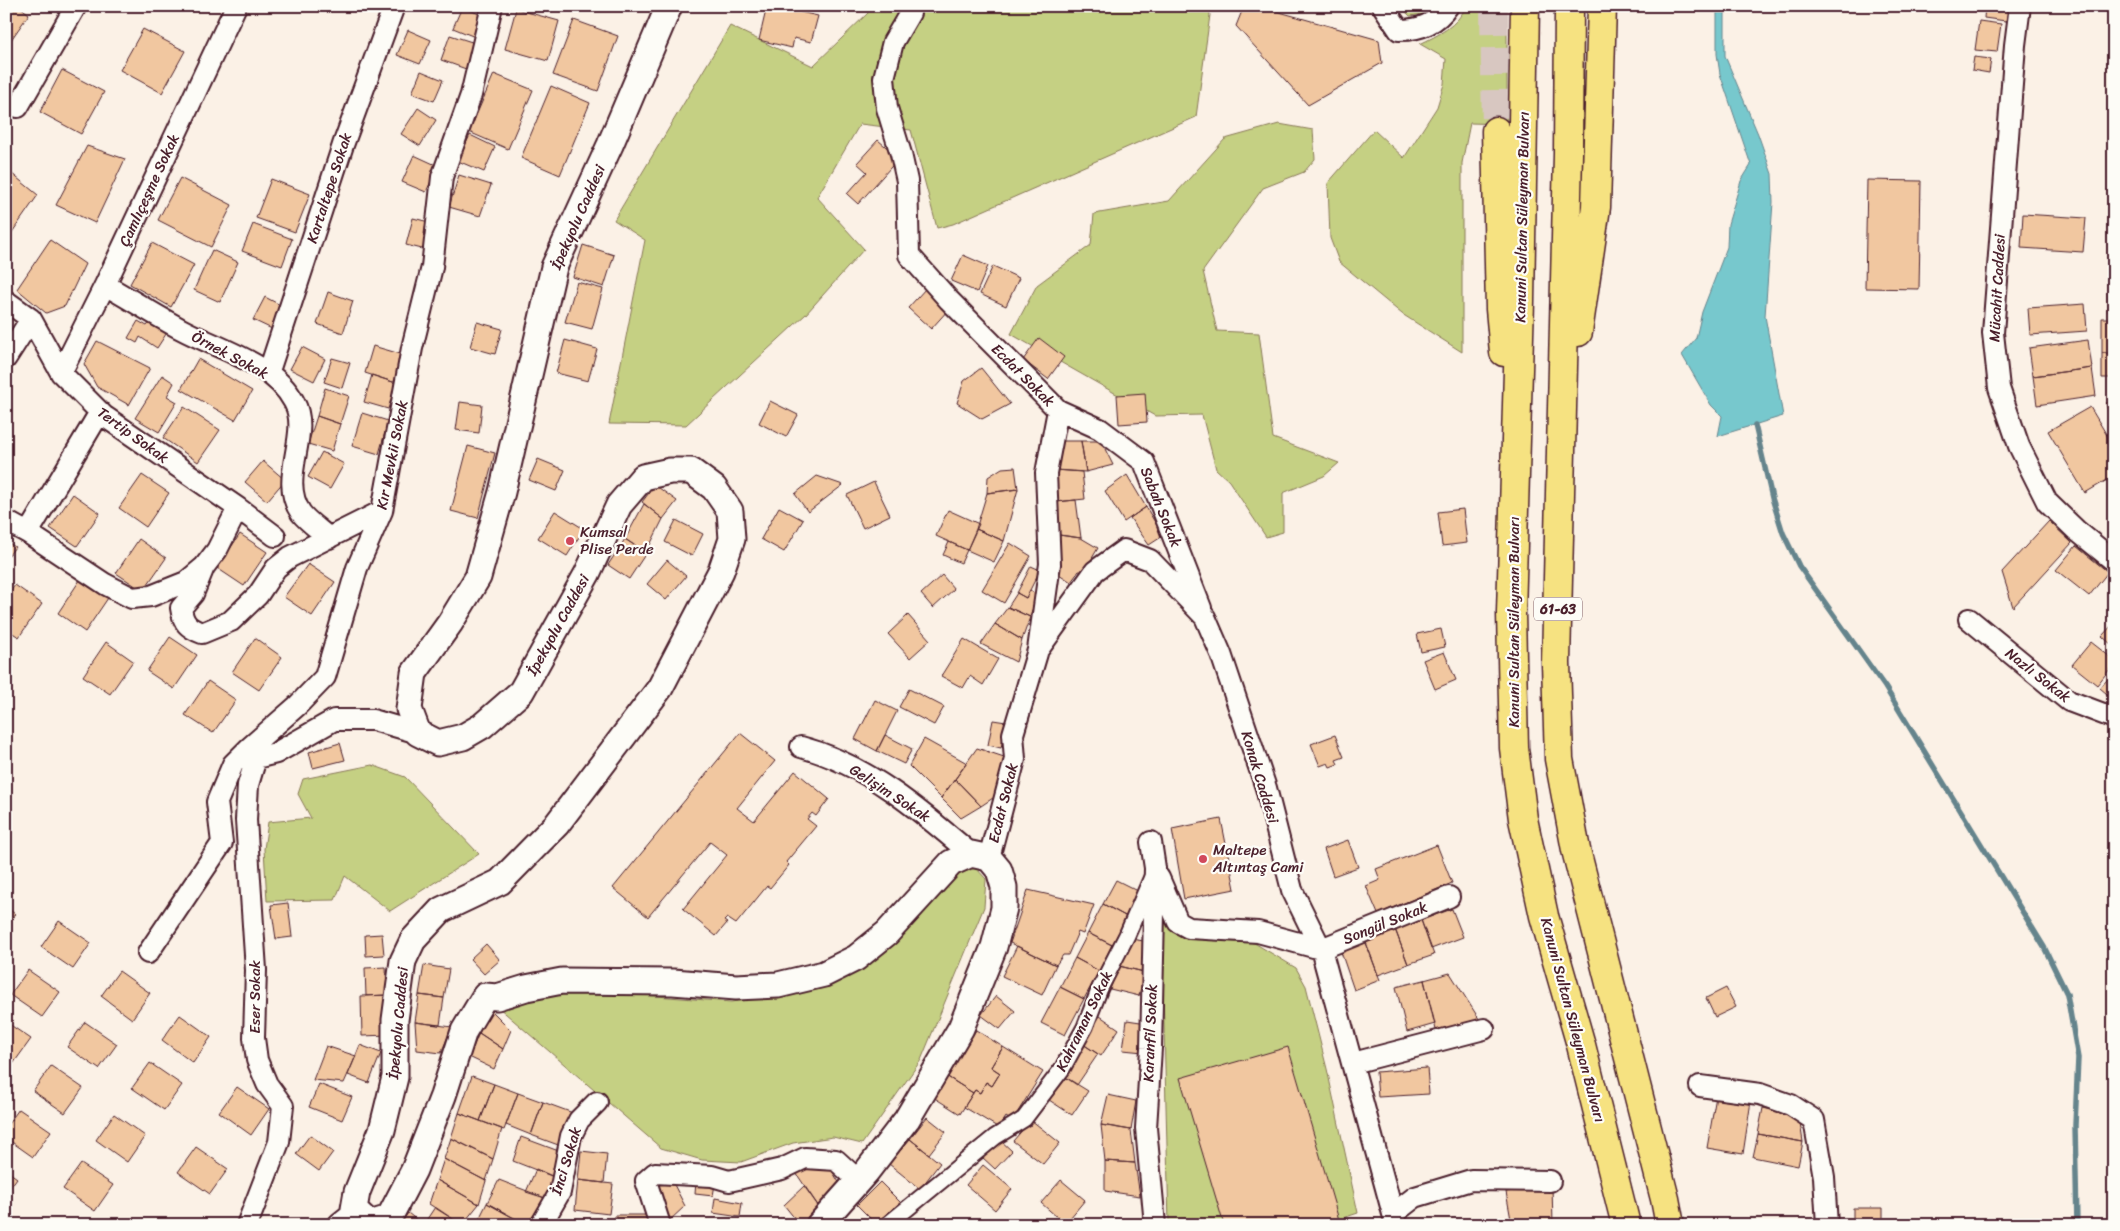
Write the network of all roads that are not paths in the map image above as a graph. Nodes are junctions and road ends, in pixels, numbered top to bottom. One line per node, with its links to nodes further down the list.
1 (76, 6): 13 (street)
2 (236, 6): 15 (street, Çamlıçeşme Sokak)
3 (394, 6): 19 (street, Kartaltepe Sokak)
4 (492, 6): 26 (street, Kır Mevkii Sokak)
5 (669, 6): 37 (street, İpekyolu Caddesi)
6 (1383, 6): 7 (street)
7 (1448, 6)
8 (1525, 6): 24 (main road, Kanuni Sultan Süleyman Bulvarı / 61-63)
9 (1569, 6): 23 (main road, 61-63)
10 (1602, 6): 23 (main road, 61-63)
11 (2020, 6): 31 (street, Mücahit Caddesi)
12 (910, 13): 21 (street, Ecdat Sokak)
13 (18, 107)
14 (1496, 131): 24 (main road, 61-63)
15 (105, 284): 19 (street, Örnek Sokak); 20 (street, Çamlıçeşme Sokak)
16 (6, 301): 17 (street, Tertip Sokak)
17 (31, 318): 18 (street); 20 (street, Tertip Sokak)
18 (6, 358)
19 (269, 371): 30 (street, Örnek Sokak)
20 (61, 373): 22 (street, Tertip Sokak)
21 (1058, 410): 33 (street, Sabah Sokak); 35 (street, Ecdat Sokak)
22 (100, 412): 25 (street, Tertip Sokak); 28 (street)
23 (1561, 442): 53 (main road, 61-63)
24 (1516, 469): 50 (main road, Kanuni Sultan Süleyman Bulvarı / 61-63)
25 (238, 508): 29 (street, Tertip Sokak); 32 (street)
26 (382, 511): 30 (street); 39 (street, Kır Mevkii Sokak)
27 (6, 521): 28 (street)
28 (28, 533): 32 (street)
29 (275, 536)
30 (329, 538): 32 (street)
31 (2114, 561)
32 (204, 567)
33 (1205, 617): 35 (street, Konak Caddesi); 44 (street, Konak Caddesi)
34 (1969, 619): 36 (street, Nazlı Sokak)
35 (1038, 650): 41 (street, Ecdat Sokak)
36 (2114, 718)
37 (418, 733): 39 (street); 56 (street, İpekyolu Caddesi)
38 (801, 747): 41 (street, Gelişim Sokak)
39 (253, 753): 45 (street, Kır Mevkii Sokak); 57 (street, Eser Sokak)
40 (1152, 842): 42 (street, Karanfil Sokak)
41 (980, 856): 51 (street); 56 (street)
42 (1156, 868): 44 (street); 61 (street, Kahraman Sokak); 62 (street, Karanfil Sokak)
43 (1448, 897): 44 (street, Songül Sokak)
44 (1321, 949): 47 (street, Konak Caddesi)
45 (148, 953)
46 (1484, 1029): 47 (street)
47 (1353, 1063): 54 (street, Konak Caddesi)
48 (1700, 1086): 66 (street)
49 (597, 1102): 59 (street, İnci Sokak)
50 (1613, 1170): 63 (main road, 61-63); 64 (main road, Kanuni Sultan Süleyman Bulvarı / 61-63)
51 (858, 1181): 55 (street); 60 (street)
52 (1550, 1181): 54 (street)
53 (1667, 1212): 65 (main road, 61-63)
54 (1394, 1220)
55 (828, 1222)
56 (370, 1224): 58 (street)
57 (247, 1225)
58 (341, 1225)
59 (541, 1225)
60 (660, 1225)
61 (887, 1225)
62 (1155, 1225)
63 (1617, 1225)
64 (1626, 1225)
65 (1676, 1225)
66 (1828, 1225)

